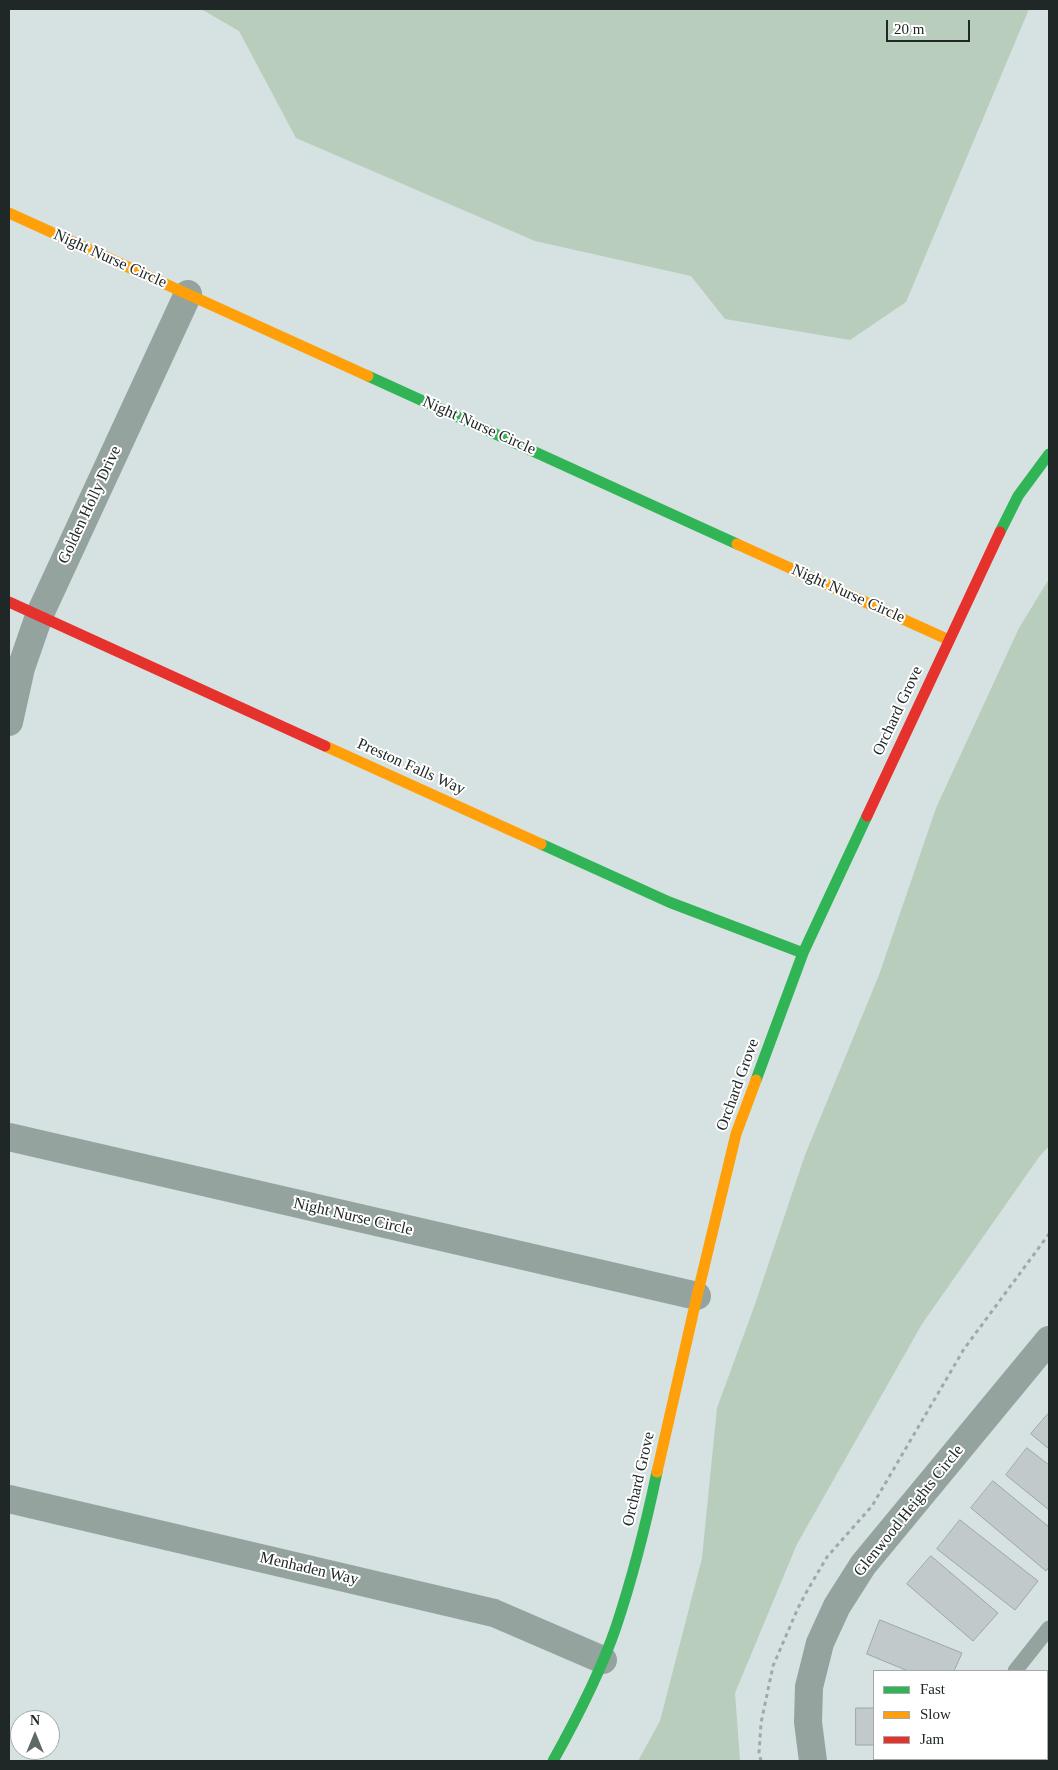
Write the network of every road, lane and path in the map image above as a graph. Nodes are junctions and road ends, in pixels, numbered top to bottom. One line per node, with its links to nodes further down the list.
1 (9, 213): 2 (street, Night Nurse Circle)
2 (188, 294): 5 (street, Golden Holly Drive); 6 (street, Night Nurse Circle)
3 (1049, 454): 6 (street, Orchard Grove)
4 (9, 602): 5 (street, Preston Falls Way)
5 (39, 616): 7 (street, Golden Holly Drive); 8 (street, Preston Falls Way)
6 (949, 640): 8 (street, Orchard Grove)
7 (9, 722)
8 (803, 953): 11 (street, Orchard Grove)
9 (9, 1138): 11 (street, Night Nurse Circle)
10 (1049, 1234): 18 (path)
11 (697, 1296): 15 (street, Orchard Grove)
12 (1049, 1340): 19 (street, Glenwood Heights Circle)
13 (9, 1499): 15 (street, Menhaden Way)
14 (1049, 1628): 16 (lane)
15 (603, 1660): 17 (street, Orchard Grove)
16 (1016, 1670)
17 (553, 1761)
18 (761, 1761)
19 (813, 1761)

